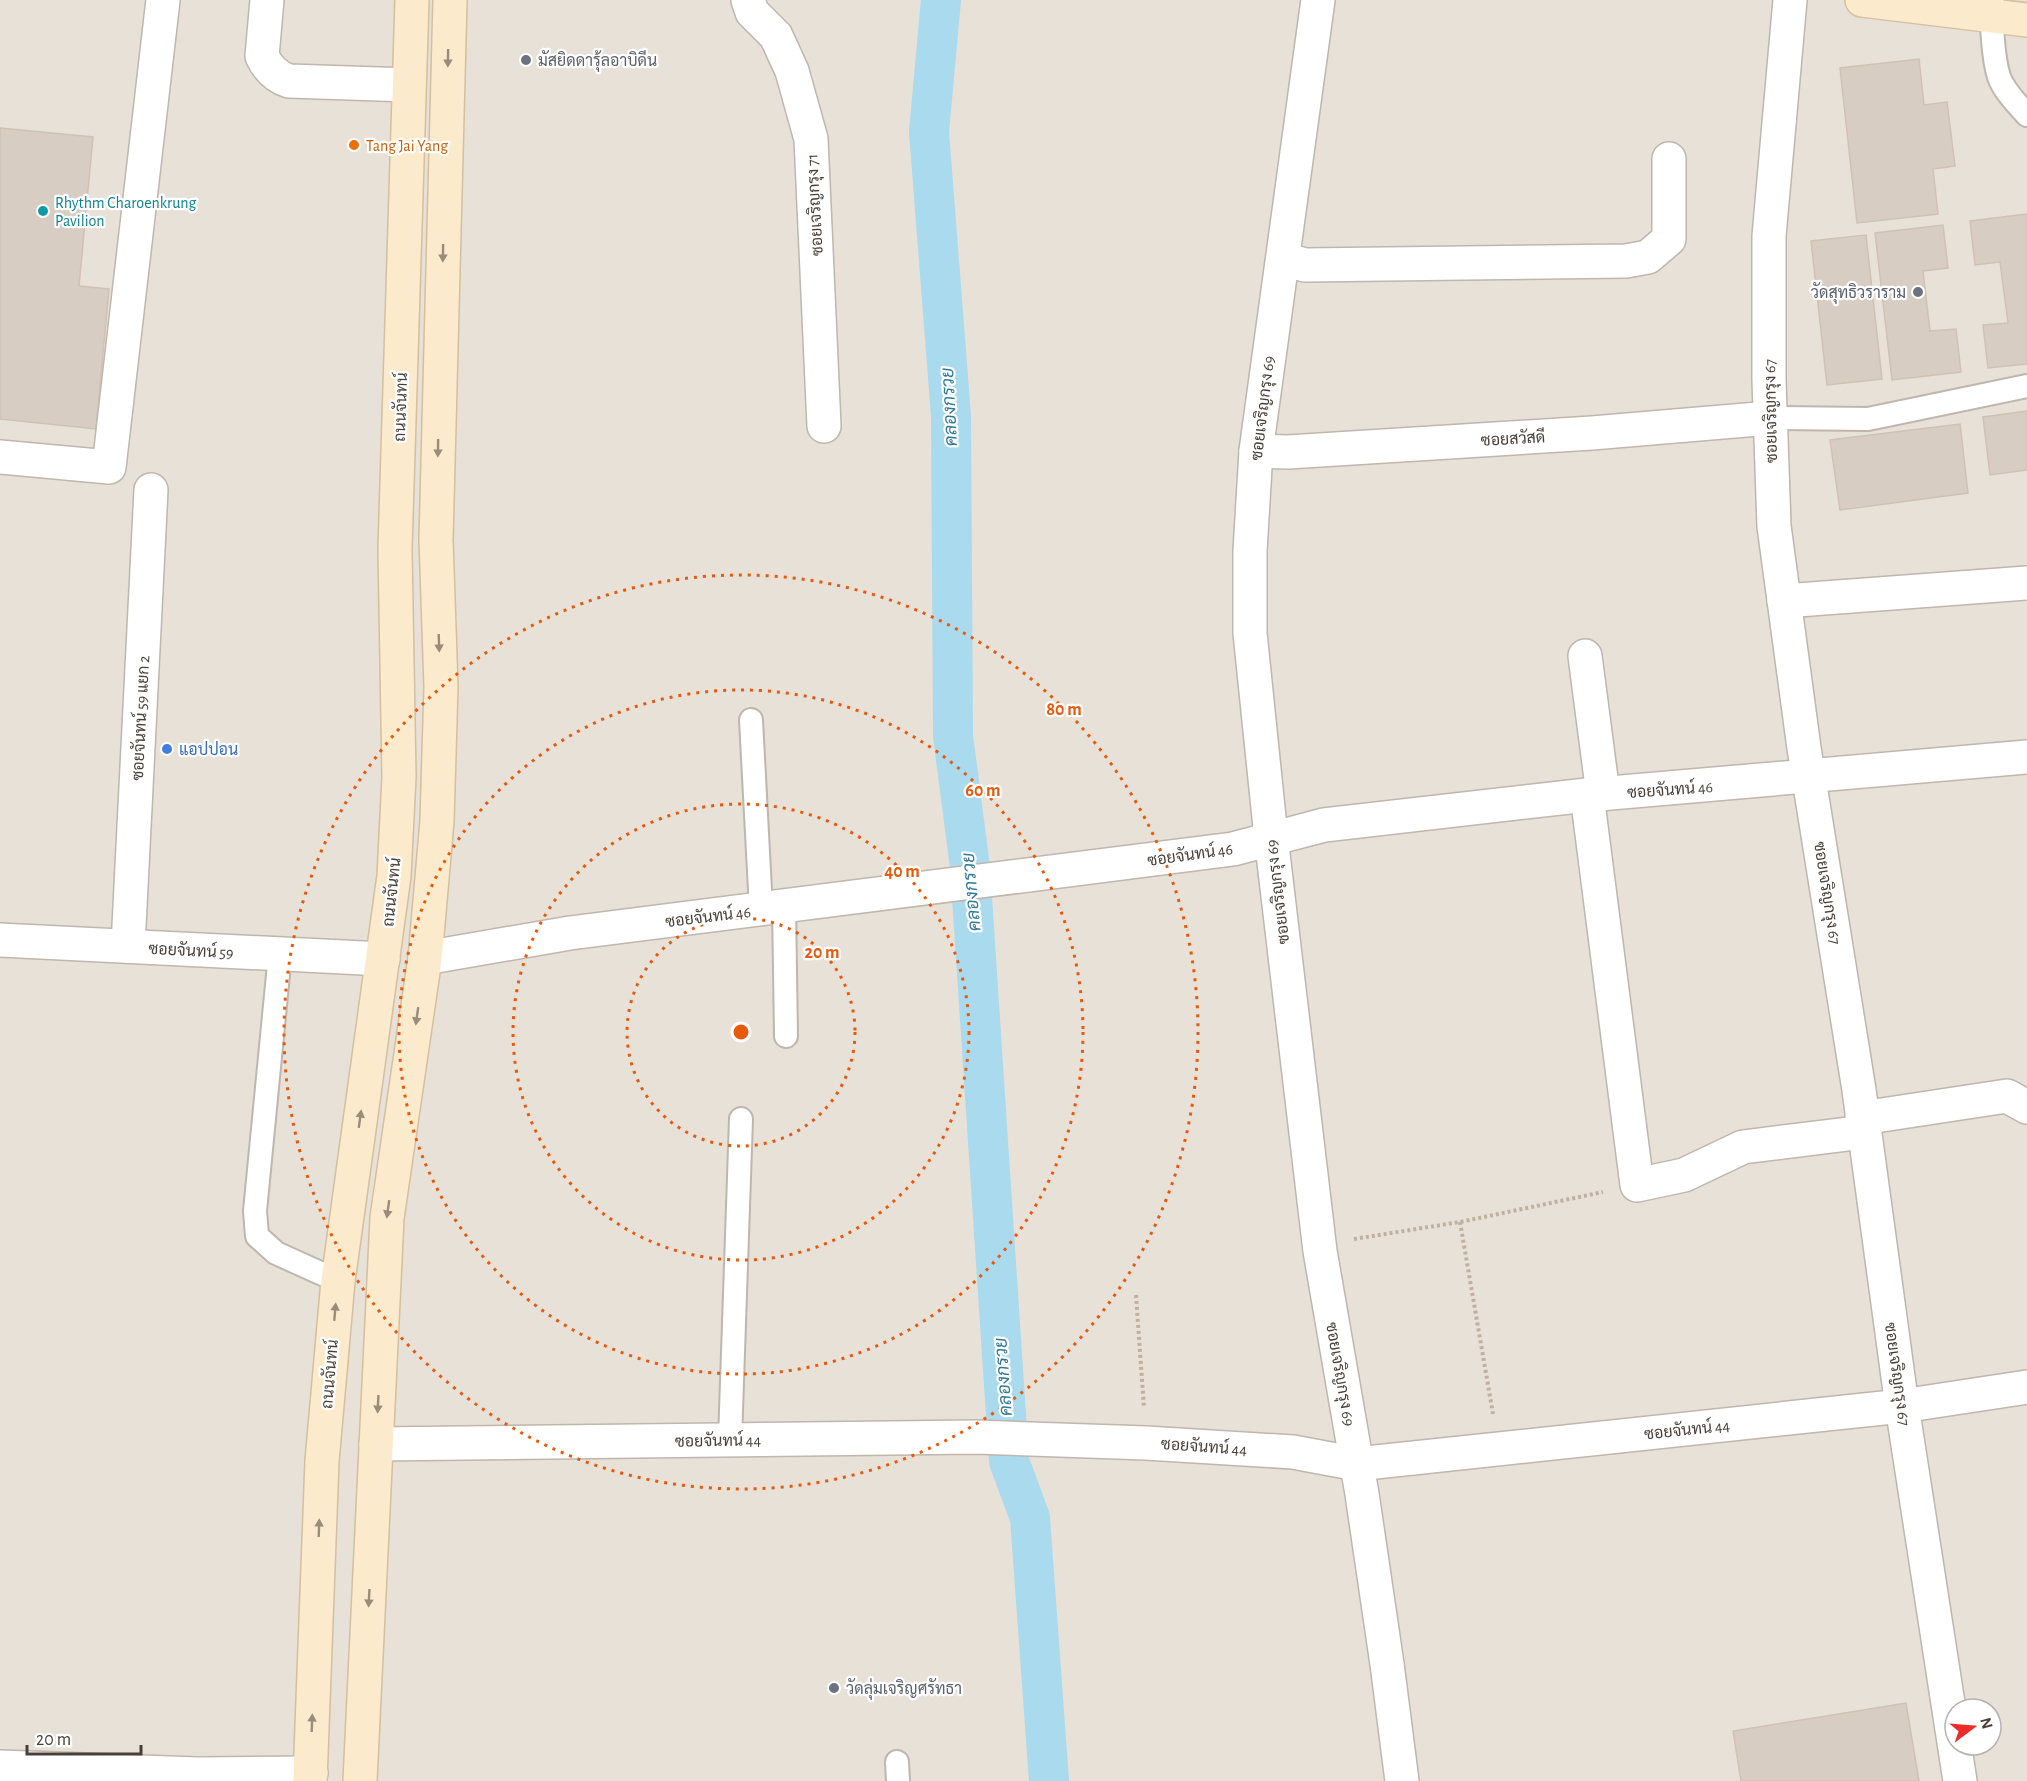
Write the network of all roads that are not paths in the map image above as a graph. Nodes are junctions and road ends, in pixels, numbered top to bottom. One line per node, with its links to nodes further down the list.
1 (164, 0): 19 (street)
2 (267, 0): 11 (street)
3 (412, 0): 11 (main road, ถนนจันทน์)
4 (450, 0): 33 (main road, one-way to 33)
5 (748, 0): 17 (street, ซอยเจริญกรุง 71)
6 (1318, 0): 14 (street, ซอยเจริญกรุง 69)
7 (1790, 0): 16 (street, ซอยเจริญกรุง 67)
8 (1867, 0): 9 (main road)
9 (1991, 8): 10 (main road); 12 (lane)
10 (2027, 20)
11 (410, 86): 34 (main road, ถนนจันทน์)
12 (2027, 115)
13 (1669, 159): 14 (street)
14 (1283, 260): 18 (street, ซอยเจริญกรุง 69)
15 (2027, 386): 16 (lane)
16 (1770, 418): 18 (street, ซอยสวัสดี); 22 (street, ซอยเจริญกรุง 67)
17 (824, 426)
18 (1256, 451): 28 (street, ซอยเจริญกรุง 69)
19 (0, 457)
20 (151, 490): 31 (street, ซอยจันทน์ 59 แยก 2)
21 (2027, 583): 22 (street)
22 (1784, 601): 26 (street, ซอยเจริญกรุง 67)
23 (1585, 656): 27 (street)
24 (751, 720): 29 (lane)
25 (2027, 757): 26 (street, ซอยจันทน์ 46)
26 (1809, 778): 27 (street, ซอยจันทน์ 46); 38 (street, ซอยเจริญกรุง 67)
27 (1595, 795): 28 (street, ซอยจันทน์ 46); 38 (street)
28 (1271, 837): 29 (street, ซอยจันทน์ 46); 44 (street, ซอยเจริญกรุง 69)
29 (772, 908): 33 (street, ซอยจันทน์ 46); 35 (lane)
30 (0, 940): 31 (street, ซอยจันทน์ 59)
31 (128, 946): 32 (street, ซอยจันทน์ 59)
32 (280, 954): 34 (street, ซอยจันทน์ 59); 39 (lane)
33 (425, 958): 34 (main road); 43 (main road, one-way to 43)
34 (383, 959): 39 (main road, ถนนจันทน์, one-way to 34)
35 (786, 1036)
36 (2027, 1107): 38 (street)
37 (741, 1119): 42 (lane)
38 (1863, 1125): 41 (street, ซอยเจริญกรุง 67)
39 (338, 1281): 46 (main road, ถนนจันทน์, one-way to 39)
40 (2027, 1387): 41 (street, ซอยจันทน์ 44)
41 (1902, 1406): 44 (street, ซอยจันทน์ 44); 49 (street, ซอยเจริญกรุง 67)
42 (730, 1440): 43 (street, ซอยจันทน์ 44); 44 (street, ซอยจันทน์ 44)
43 (376, 1444): 47 (main road, one-way to 47)
44 (1357, 1464): 48 (street, ซอยเจริญกรุง 69)
45 (0, 1767): 46 (street)
46 (310, 1777)
47 (360, 1781)
48 (1402, 1781)
49 (1960, 1781)

